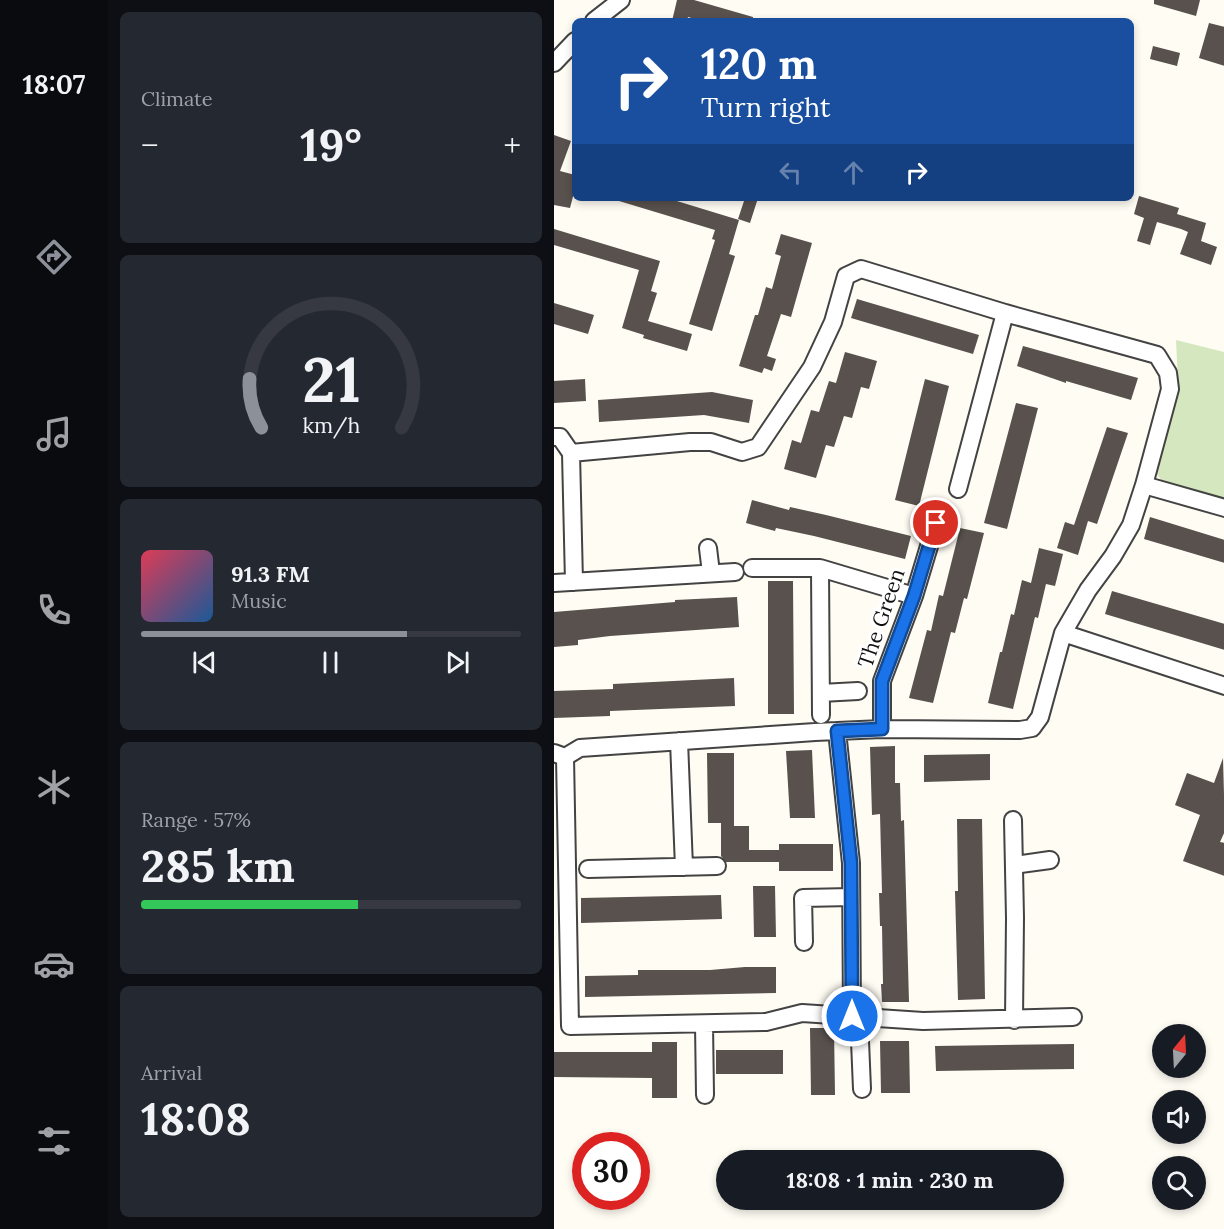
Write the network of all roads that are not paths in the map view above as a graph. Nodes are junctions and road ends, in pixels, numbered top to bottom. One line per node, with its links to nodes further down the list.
1 (621, 0): 2 (street)
2 (598, 18)
3 (572, 43): 4 (street)
4 (554, 63)
5 (1005, 313): 7 (street); 8 (street); 9 (street)
6 (554, 437): 7 (street)
7 (571, 453): 17 (street)
8 (1144, 485): 10 (street); 20 (street)
9 (958, 489)
10 (1224, 508)
11 (936, 523): 19 (street, The Green)
12 (708, 548): 16 (street)
13 (752, 568): 14 (street)
14 (820, 568): 19 (street); 23 (street)
15 (735, 572): 16 (street)
16 (710, 573): 17 (street)
17 (574, 582): 18 (street)
18 (554, 583)
19 (914, 596): 25 (street, The Green)
20 (1063, 633): 21 (street); 25 (street)
21 (1224, 686)
22 (858, 691): 23 (street)
23 (821, 693): 24 (street)
24 (821, 715)
25 (882, 729): 26 (street)
26 (837, 731): 27 (street); 35 (street)
27 (679, 741): 28 (street); 33 (street)
28 (560, 755): 41 (street)
29 (1013, 820): 31 (street)
30 (1050, 860): 31 (street)
31 (1014, 865): 39 (street)
32 (717, 866): 33 (street)
33 (684, 867): 34 (street)
34 (588, 869)
35 (851, 897): 36 (street); 37 (street)
36 (804, 942)
37 (855, 1017): 39 (street); 40 (street); 42 (street)
38 (1073, 1017): 39 (street)
39 (1014, 1020)
40 (704, 1024): 41 (street); 43 (street)
41 (562, 1026)
42 (862, 1089)
43 (705, 1095)

